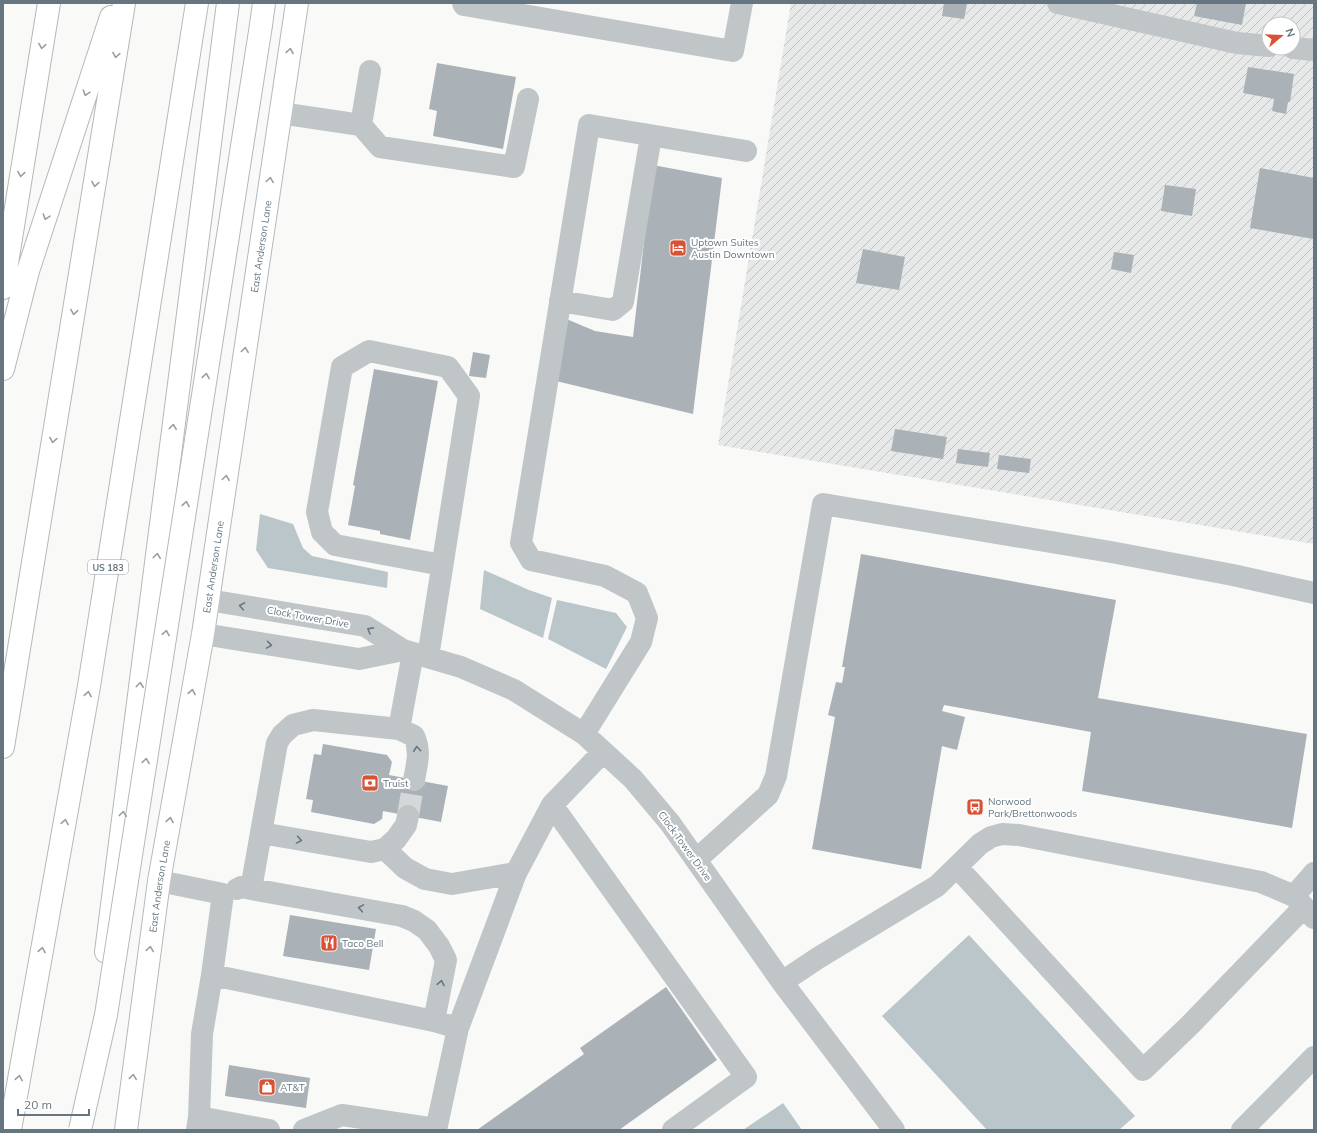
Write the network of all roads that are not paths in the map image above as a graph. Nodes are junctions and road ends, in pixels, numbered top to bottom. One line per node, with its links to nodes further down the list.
1 (49, 3): 20 (main road, one-way to 20)
2 (116, 3): 22 (main road, one-way to 22)
3 (124, 3): 30 (main road, one-way to 30)
4 (197, 3): 51 (main road, US 183, one-way to 4)
5 (228, 3): 52 (main road, one-way to 5)
6 (264, 3): 52 (main road, one-way to 6, bridge)
7 (297, 3): 16 (main road, East Anderson Lane, one-way to 7)
8 (463, 3): 9 (street)
9 (742, 3)
10 (1058, 3): 11 (street)
11 (1261, 46)
12 (1301, 49): 13 (street)
13 (1314, 50)
14 (370, 71): 17 (street)
15 (528, 99): 17 (street)
16 (280, 113): 17 (street); 25 (main road, East Anderson Lane, one-way to 16)
17 (361, 125)
18 (651, 136): 19 (street); 21 (street); 21 (street)
19 (746, 151)
20 (3, 288)
21 (560, 301): 29 (street)
22 (3, 369)
23 (442, 565): 23 (street); 27 (street)
24 (1314, 593): 37 (street)
25 (208, 600): 26 (main road, East Anderson Lane); 27 (street, Clock Tower Drive, one-way to 25)
26 (203, 634): 27 (street, Clock Tower Drive, one-way to 27); 41 (main road, East Anderson Lane, one-way to 26)
27 (415, 653): 28 (street); 29 (street, Clock Tower Drive)
28 (399, 729): 32 (street, one-way to 28); 35 (street)
29 (584, 734): 31 (street, Clock Tower Drive)
30 (3, 747)
31 (603, 752): 33 (street); 37 (street, Clock Tower Drive)
32 (414, 780)
33 (552, 805): 40 (street); 57 (street)
34 (408, 816): 36 (street)
35 (261, 833): 36 (street, one-way to 36); 42 (street)
36 (385, 849): 40 (street)
37 (696, 860): 46 (street, Clock Tower Drive)
38 (957, 867): 44 (street); 44 (street); 46 (street)
39 (1314, 872): 44 (street)
40 (516, 873): 48 (street)
41 (159, 881): 43 (street); 53 (main road, East Anderson Lane, one-way to 41)
42 (251, 889): 43 (street); 47 (street, one-way to 42)
43 (223, 894): 45 (street)
44 (1304, 907)
45 (212, 975): 47 (street); 50 (street)
46 (782, 982): 58 (street, Clock Tower Drive)
47 (434, 1021): 48 (street)
48 (458, 1028): 56 (street)
49 (1310, 1069): 59 (street)
50 (198, 1123): 54 (street)
51 (10, 1130)
52 (81, 1130)
53 (126, 1130)
54 (269, 1130)
55 (304, 1130): 56 (street)
56 (436, 1130)
57 (673, 1130)
58 (894, 1130)
59 (1242, 1130)

